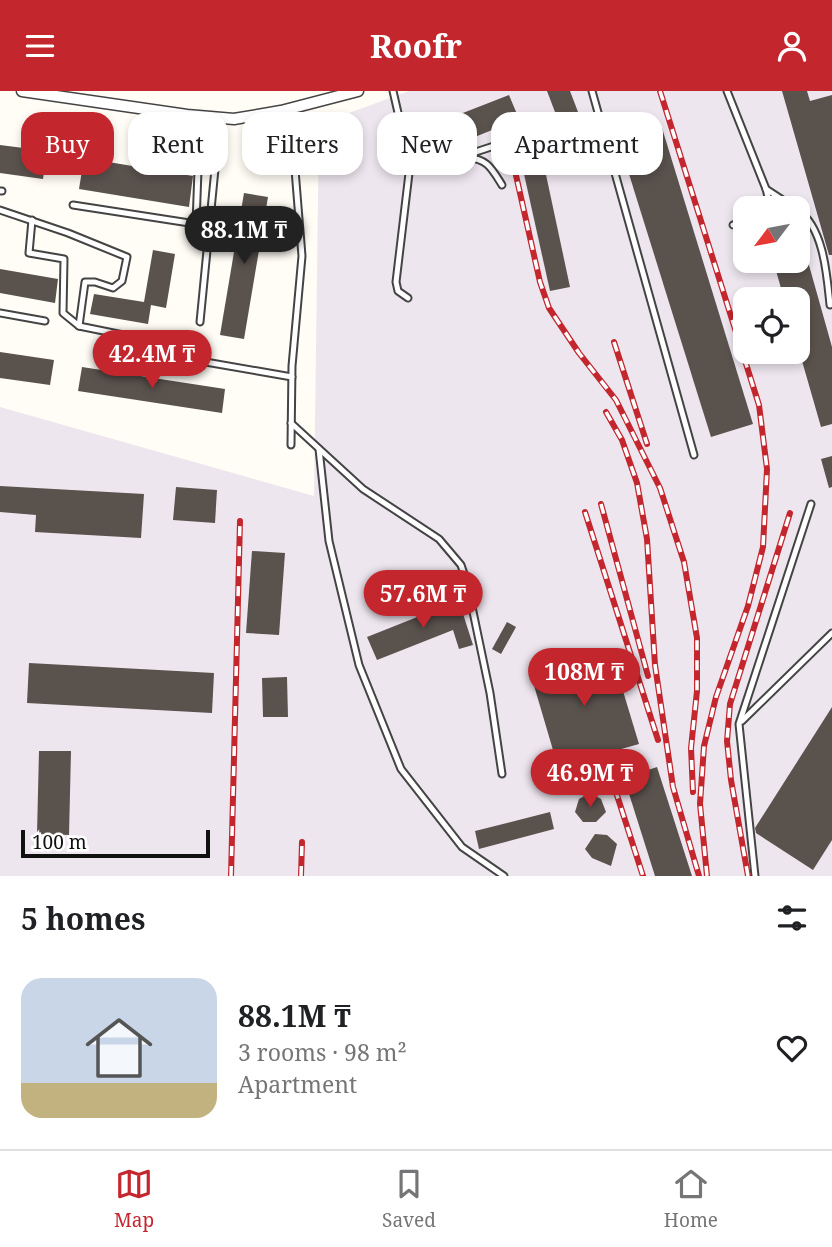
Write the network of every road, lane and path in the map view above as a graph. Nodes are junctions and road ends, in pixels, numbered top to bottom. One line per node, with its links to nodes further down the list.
1 (26, 91): 7 (street)
2 (358, 91): 6 (street)
3 (393, 91): 8 (lane)
4 (592, 91): 32 (lane)
5 (727, 91): 15 (lane)
6 (290, 108): 9 (street); 28 (lane)
7 (172, 112)
8 (398, 112)
9 (228, 119)
10 (477, 158): 14 (lane)
11 (198, 175): 18 (lane)
12 (214, 175): 26 (lane)
13 (409, 175): 22 (lane)
14 (502, 185)
15 (766, 189): 16 (lane); 17 (lane)
16 (768, 196)
17 (777, 196)
18 (73, 205)
19 (0, 211): 20 (lane)
20 (32, 220): 27 (lane); 27 (lane)
21 (810, 224): 23 (lane)
22 (408, 298)
23 (830, 305)
24 (0, 313): 25 (lane)
25 (46, 321)
26 (200, 321)
27 (79, 326): 28 (lane)
28 (292, 377): 29 (lane)
29 (291, 423): 30 (lane); 31 (lane)
30 (291, 445)
31 (319, 449): 36 (lane); 37 (lane)
32 (694, 455)
33 (811, 504): 35 (lane)
34 (832, 633): 35 (lane)
35 (739, 724): 38 (lane)
36 (502, 774)
37 (504, 876)
38 (755, 876)

